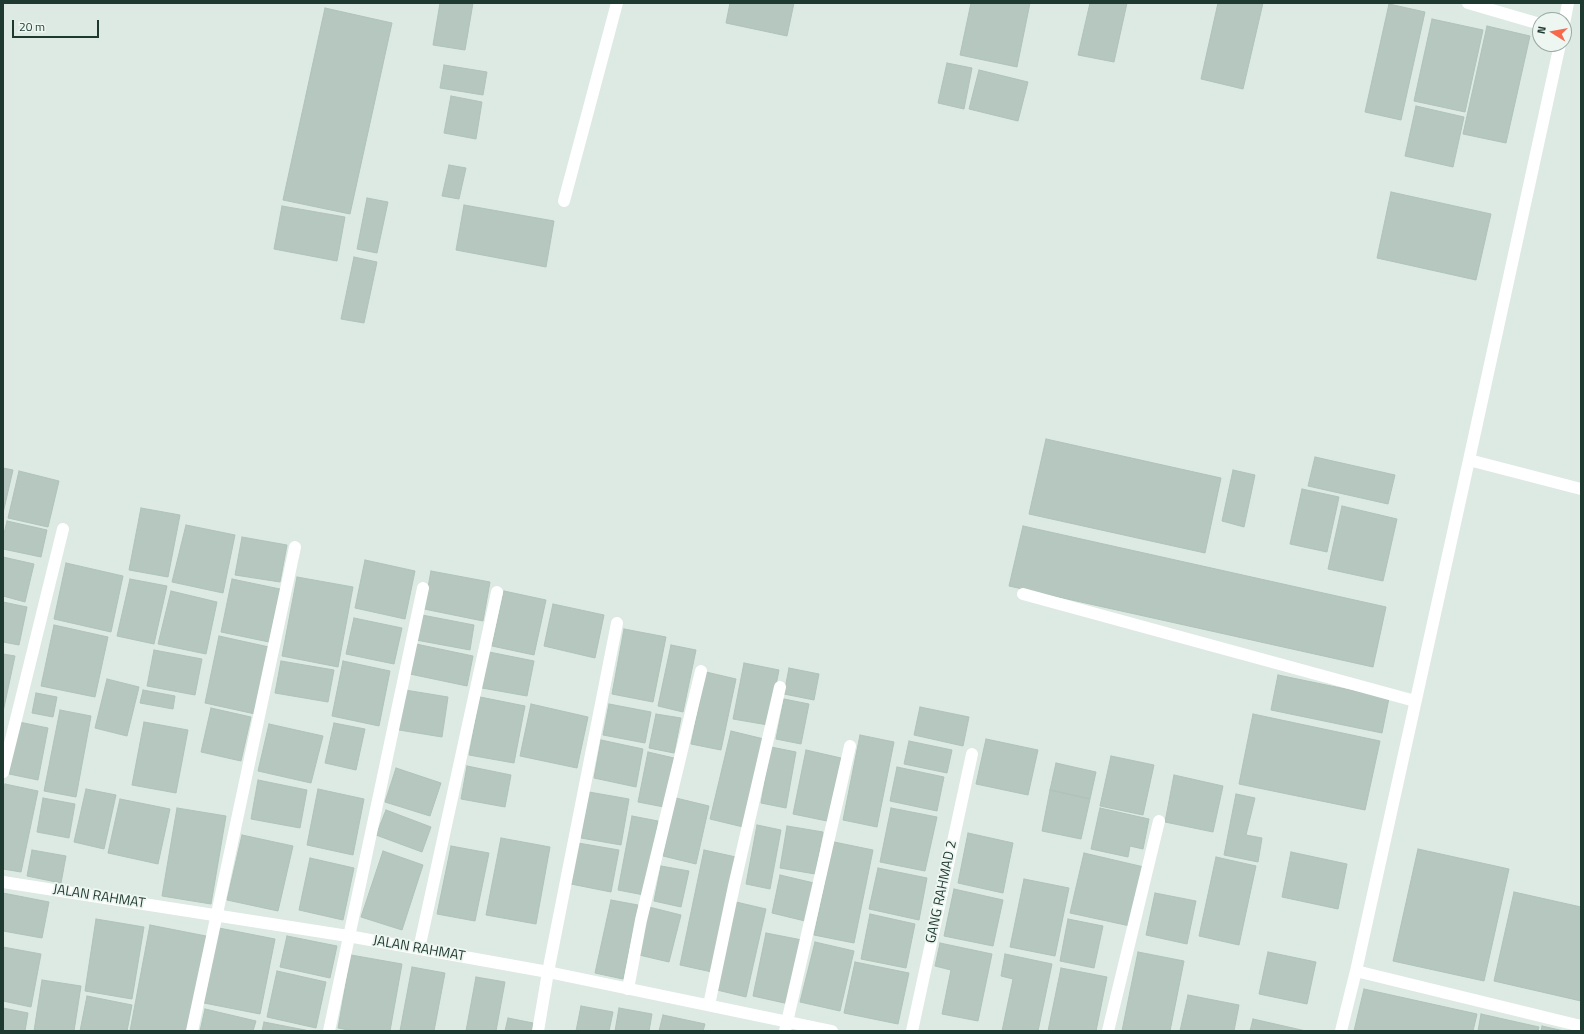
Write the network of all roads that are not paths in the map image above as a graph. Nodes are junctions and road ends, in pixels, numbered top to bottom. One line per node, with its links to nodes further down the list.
1 (617, 3): 5 (street)
2 (1468, 3): 3 (street)
3 (1532, 22)
4 (1558, 52): 6 (street)
5 (564, 201)
6 (1469, 460): 7 (street); 16 (street)
7 (1581, 489)
8 (63, 529): 19 (street)
9 (295, 547): 22 (street)
10 (423, 588): 23 (street)
11 (497, 592): 24 (street)
12 (1023, 594): 16 (street)
13 (617, 623): 26 (street)
14 (701, 671): 27 (street)
15 (780, 687): 28 (street)
16 (1415, 701): 25 (street)
17 (850, 746): 29 (street)
18 (972, 754): 35 (street, GANG RAHMAD 2)
19 (3, 772)
20 (1159, 821): 36 (street)
21 (3, 882): 22 (street, JALAN RAHMAT)
22 (216, 916): 23 (street, JALAN RAHMAT); 31 (street)
23 (348, 936): 24 (street, JALAN RAHMAT); 32 (street)
24 (419, 949): 26 (street, JALAN RAHMAT)
25 (1356, 971): 30 (street); 37 (street)
26 (548, 972): 27 (street, JALAN RAHMAT); 33 (street)
27 (628, 989): 28 (street, JALAN RAHMAT)
28 (709, 1006): 29 (street, JALAN RAHMAT)
29 (786, 1026): 34 (street, JALAN RAHMAT)
30 (1581, 1026)
31 (192, 1031)
32 (328, 1031)
33 (538, 1031)
34 (832, 1031)
35 (912, 1031)
36 (1108, 1031)
37 (1341, 1031)

